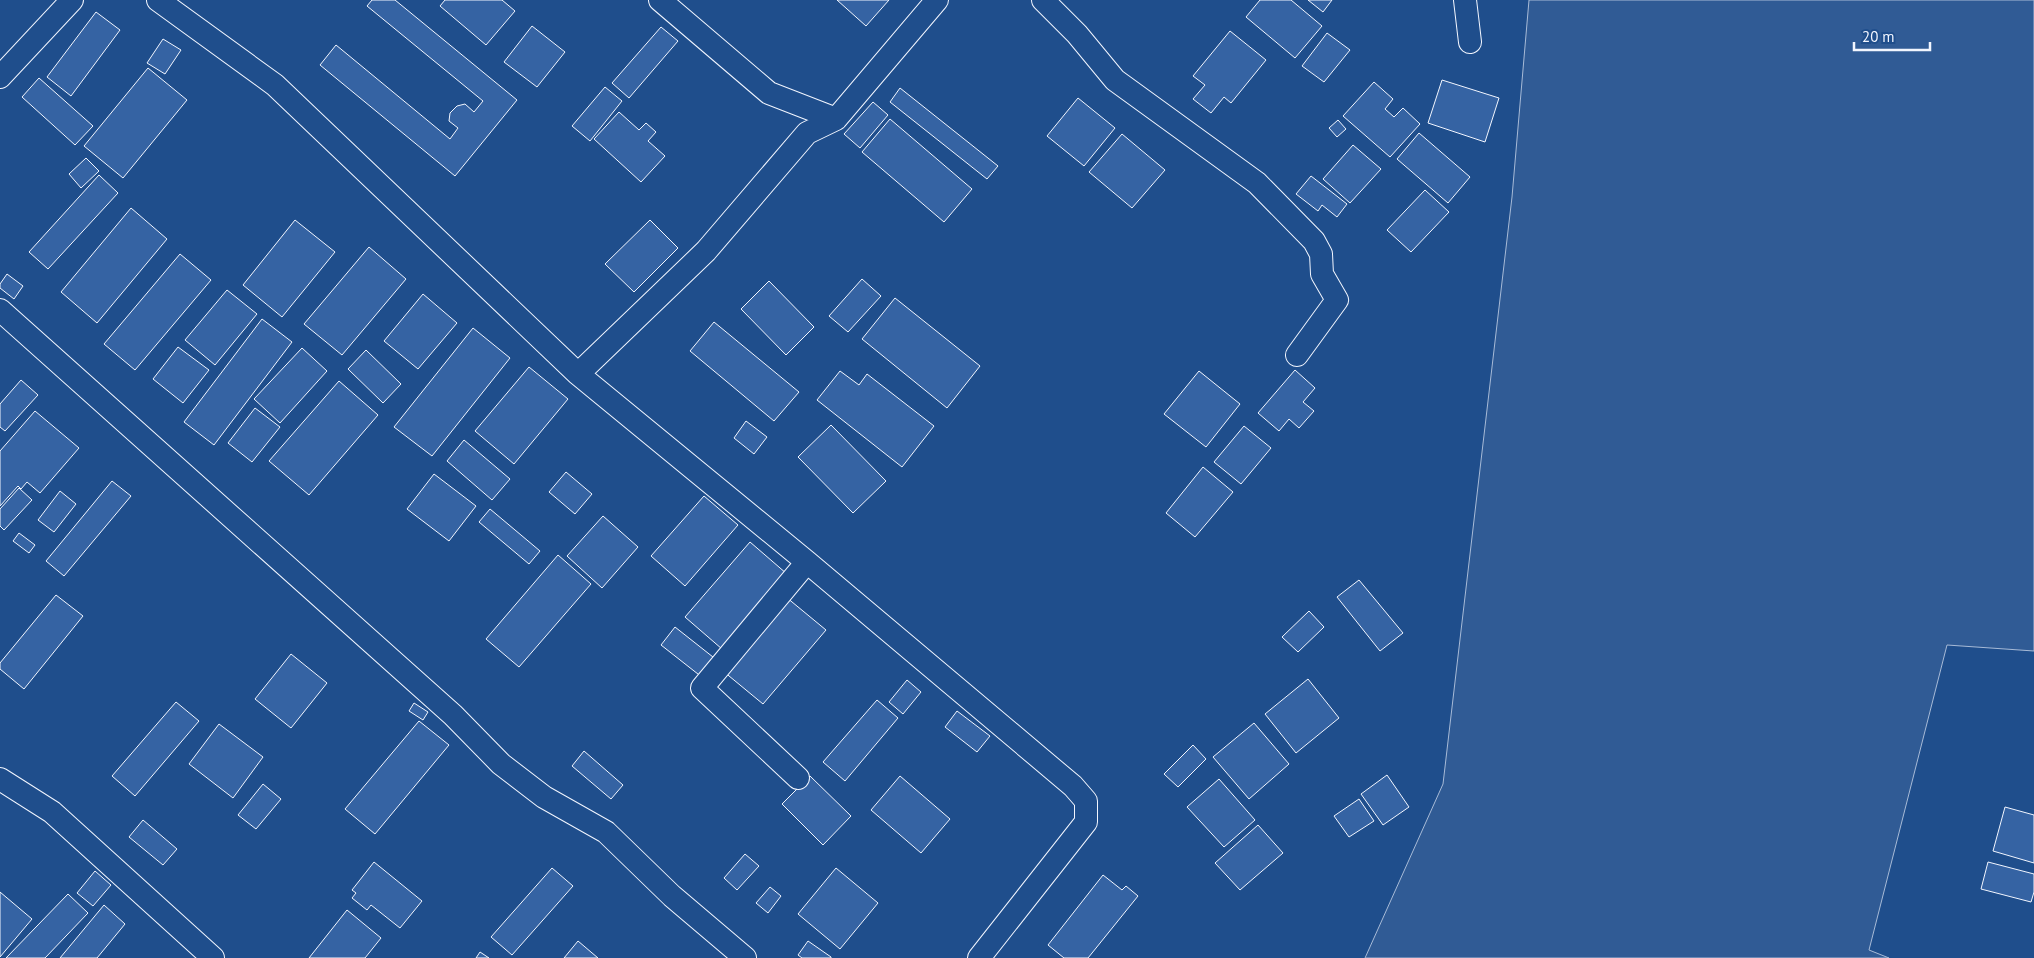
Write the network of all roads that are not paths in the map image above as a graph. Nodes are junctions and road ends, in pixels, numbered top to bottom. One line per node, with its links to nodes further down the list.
1 (72, 0): 8 (street)
2 (158, 0): 12 (street)
3 (660, 0): 9 (street)
4 (937, 0): 9 (street)
5 (1043, 0): 11 (street)
6 (1466, 0): 7 (street)
7 (1470, 42)
8 (0, 78)
9 (836, 119): 12 (street)
10 (0, 310): 17 (street)
11 (1297, 355)
12 (578, 374): 13 (street)
13 (807, 562): 14 (street); 18 (street)
14 (798, 778)
15 (0, 779): 16 (street)
16 (213, 958)
17 (745, 958)
18 (979, 958)

